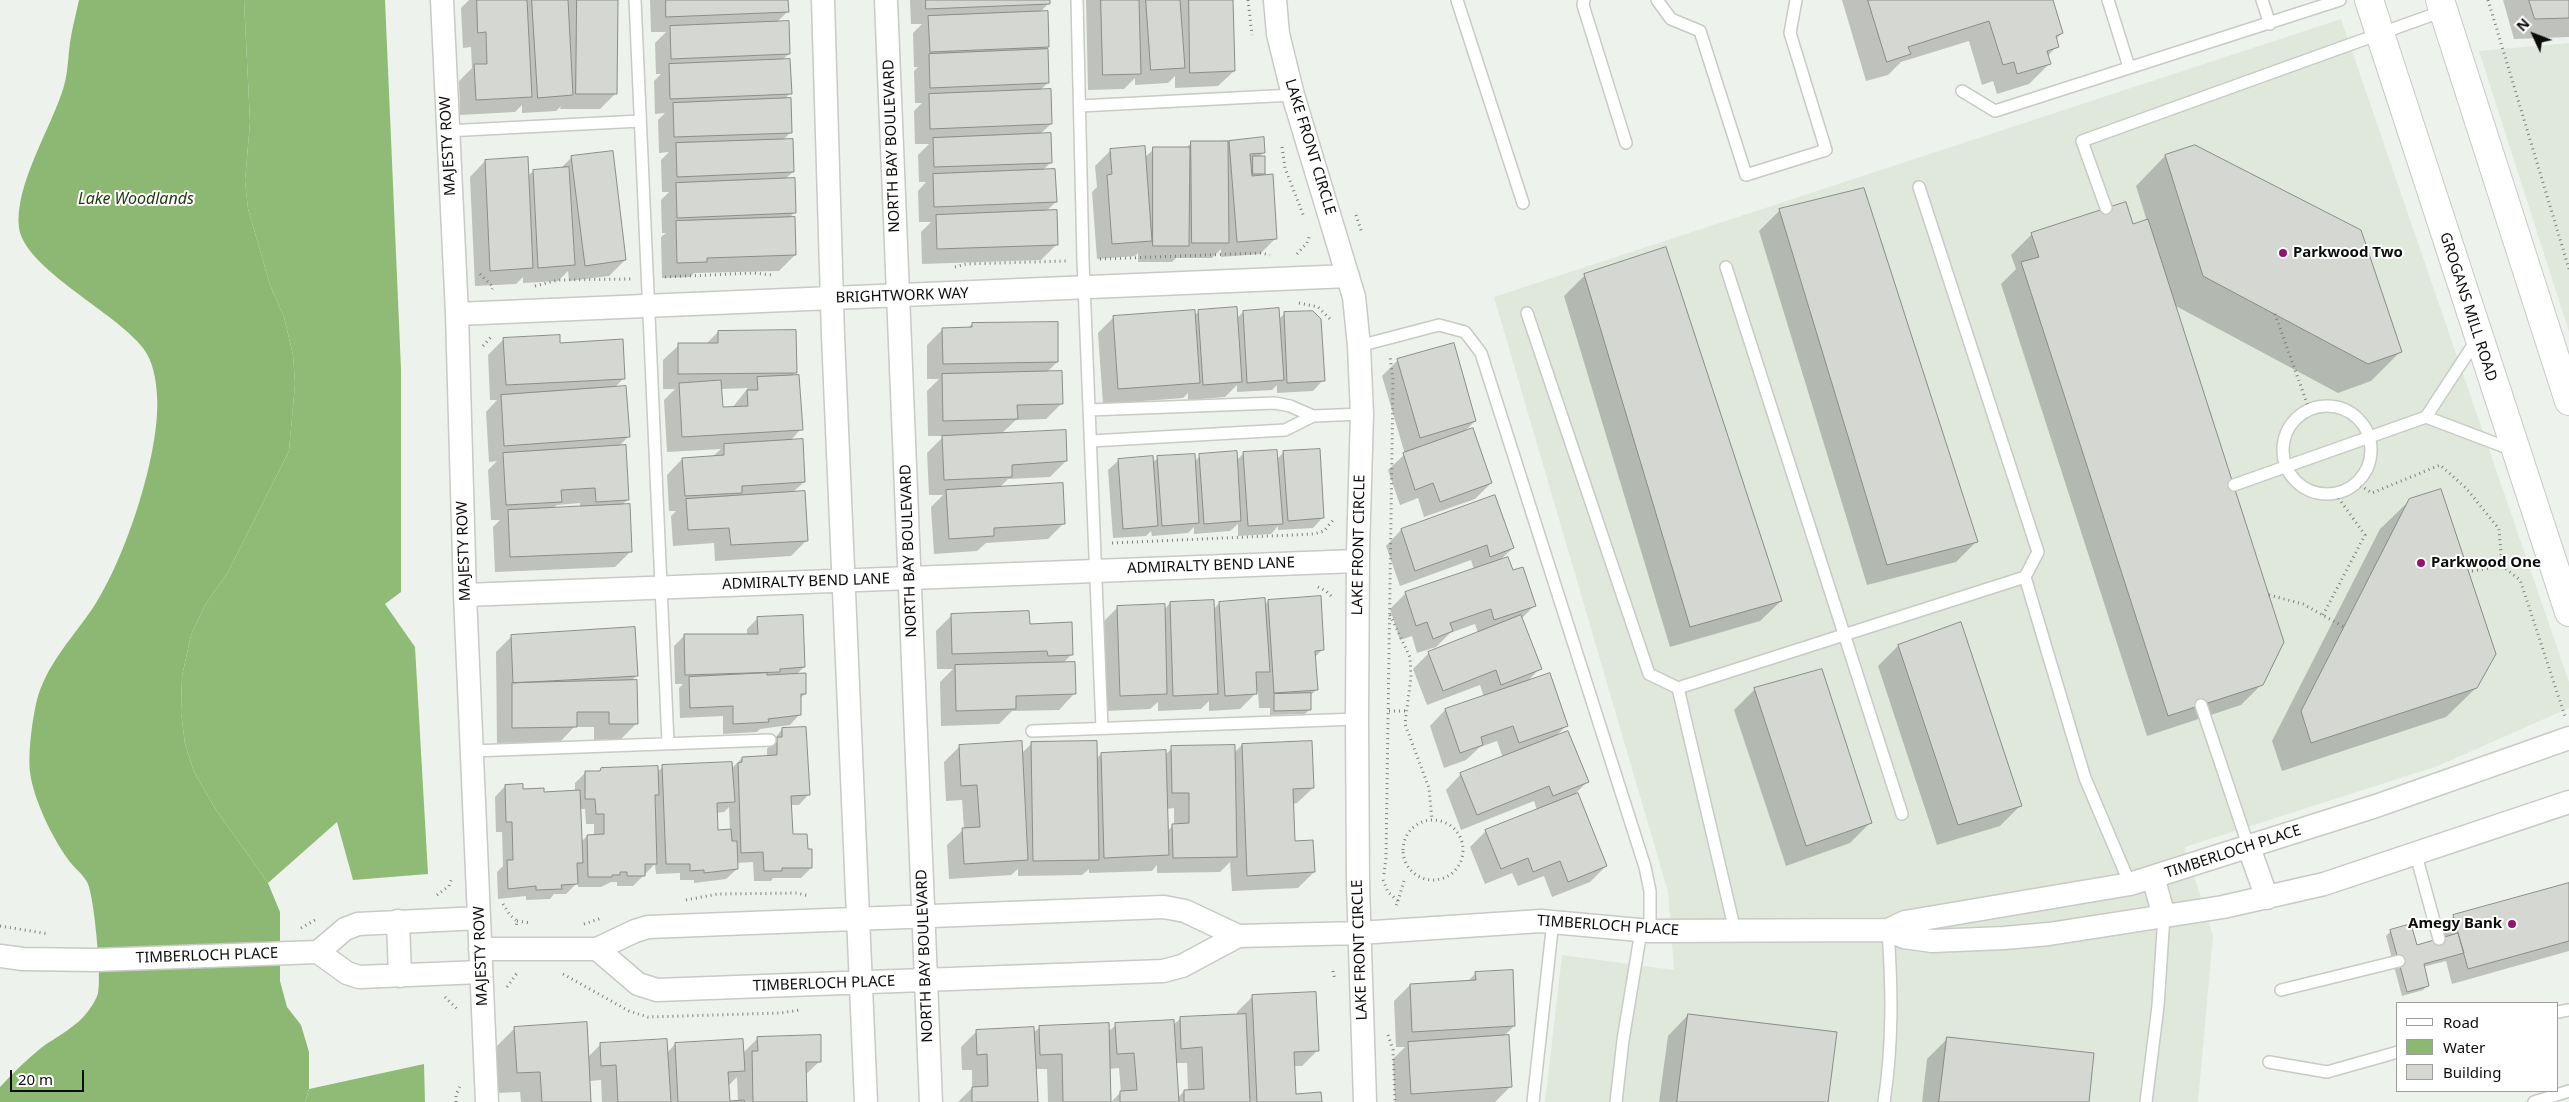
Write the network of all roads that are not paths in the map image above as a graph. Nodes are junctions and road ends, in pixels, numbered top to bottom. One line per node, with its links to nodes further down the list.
1 (442, 0): 23 (street, MAJESTY ROW)
2 (635, 0): 22 (lane)
3 (823, 0): 32 (street)
4 (886, 0): 31 (street, NORTH BAY BOULEVARD)
5 (1077, 0): 21 (lane)
6 (1275, 0): 20 (street, LAKE FRONT CIRCLE)
7 (1457, 0): 26 (lane)
8 (1584, 0): 24 (lane)
9 (1657, 0): 10 (lane)
10 (1796, 0)
11 (2108, 0): 18 (lane)
12 (2262, 0): 16 (lane)
13 (2340, 0): 16 (lane)
14 (2369, 0): 17 (main road, GROGANS MILL ROAD)
15 (2442, 6): 17 (lane); 38 (main road)
16 (2270, 24): 18 (lane)
17 (2380, 34): 27 (lane); 36 (main road, GROGANS MILL ROAD)
18 (2129, 67): 19 (lane)
19 (1962, 91)
20 (1293, 95): 21 (lane); 29 (street, LAKE FRONT CIRCLE)
21 (1080, 106): 30 (lane)
22 (640, 121): 23 (lane); 33 (lane)
23 (446, 131): 35 (street, MAJESTY ROW)
24 (1626, 143)
25 (1919, 187): 50 (lane)
26 (1523, 203)
27 (2106, 208)
28 (1726, 267): 56 (lane)
29 (1348, 276): 30 (street, BRIGHTWORK WAY); 37 (street, LAKE FRONT CIRCLE)
30 (1084, 288): 31 (street, BRIGHTWORK WAY); 39 (lane)
31 (898, 296): 32 (street, BRIGHTWORK WAY); 51 (street, NORTH BAY BOULEVARD)
32 (832, 298): 33 (street, BRIGHTWORK WAY); 52 (street)
33 (648, 306): 35 (street, BRIGHTWORK WAY); 53 (lane)
34 (1527, 313): 57 (lane)
35 (457, 314): 54 (street, MAJESTY ROW)
36 (2478, 338): 42 (lane); 45 (main road, GROGANS MILL ROAD)
37 (1359, 346): 40 (street, LAKE FRONT CIRCLE); 81 (lane)
38 (2569, 400)
39 (1089, 410): 41 (lane); 44 (lane)
40 (1362, 414): 41 (lane); 48 (street, LAKE FRONT CIRCLE)
41 (1313, 416): 44 (lane)
42 (2426, 417): 43 (lane); 45 (lane)
43 (2369, 436): 46 (lane); 46 (lane); 46 (lane)
44 (1091, 441): 49 (lane)
45 (2515, 450): 55 (main road, GROGANS MILL ROAD)
46 (2285, 466): 47 (lane)
47 (2234, 485)
48 (1357, 561): 49 (street, ADMIRALTY BEND LANE); 59 (street, LAKE FRONT CIRCLE)
49 (1096, 571): 51 (street, ADMIRALTY BEND LANE); 60 (lane)
50 (2025, 577): 56 (lane); 71 (lane)
51 (910, 578): 52 (street, ADMIRALTY BEND LANE); 73 (street, NORTH BAY BOULEVARD)
52 (844, 580): 53 (street, ADMIRALTY BEND LANE); 76 (street)
53 (661, 588): 54 (street, ADMIRALTY BEND LANE); 64 (lane)
54 (465, 595): 65 (street, MAJESTY ROW)
55 (2569, 612)
56 (1844, 634): 57 (lane); 67 (lane)
57 (1678, 688): 82 (lane)
58 (2201, 705): 68 (lane)
59 (1357, 719): 60 (lane); 83 (street, LAKE FRONT CIRCLE)
60 (1102, 728): 62 (lane)
61 (2567, 729): 68 (street, TIMBERLOCH PLACE)
62 (1032, 731)
63 (770, 740): 64 (lane)
64 (668, 743): 65 (lane)
65 (472, 751): 75 (street, MAJESTY ROW)
66 (2569, 802): 69 (street, TIMBERLOCH PLACE)
67 (1902, 814)
68 (2248, 845): 70 (street, TIMBERLOCH PLACE); 72 (street)
69 (2416, 855): 72 (street, TIMBERLOCH PLACE); 85 (lane)
70 (2153, 877): 71 (street, TIMBERLOCH PLACE); 74 (street)
71 (2130, 884): 79 (street); 80 (street, TIMBERLOCH PLACE)
72 (2266, 898): 74 (street, TIMBERLOCH PLACE)
73 (924, 916): 76 (street, TIMBERLOCH PLACE); 84 (street, TIMBERLOCH PLACE); 93 (street, NORTH BAY BOULEVARD)
74 (2164, 916): 79 (street, TIMBERLOCH PLACE); 106 (lane)
75 (479, 918): 78 (street); 86 (street, MAJESTY ROW)
76 (858, 918): 87 (street, TIMBERLOCH PLACE); 94 (street)
77 (1553, 920): 81 (street, TIMBERLOCH PLACE); 83 (street, TIMBERLOCH PLACE); 103 (lane)
78 (398, 921): 88 (street); 92 (street)
79 (2137, 921): 80 (street, TIMBERLOCH PLACE)
80 (1888, 930): 82 (street, TIMBERLOCH PLACE); 105 (lane)
81 (1646, 931): 82 (street, TIMBERLOCH PLACE); 104 (lane)
82 (1735, 931)
83 (1360, 933): 84 (street, TIMBERLOCH PLACE); 102 (street, LAKE FRONT CIRCLE)
84 (1238, 936): 93 (street, TIMBERLOCH PLACE)
85 (2439, 939)
86 (480, 949): 87 (street, TIMBERLOCH PLACE); 91 (street, MAJESTY ROW)
87 (597, 949): 94 (street, TIMBERLOCH PLACE)
88 (318, 952): 89 (street, TIMBERLOCH PLACE); 92 (street)
89 (0, 956)
90 (2398, 961): 95 (lane)
91 (481, 972): 92 (street); 99 (street, MAJESTY ROW)
92 (400, 976)
93 (926, 980): 94 (street, TIMBERLOCH PLACE); 101 (street, NORTH BAY BOULEVARD)
94 (860, 982): 100 (street)
95 (2281, 990)
96 (2396, 1053): 97 (lane)
97 (2269, 1062)
98 (2569, 1091): 107 (lane)
99 (487, 1102)
100 (866, 1102)
101 (931, 1102)
102 (1365, 1102)
103 (1533, 1102)
104 (1616, 1102)
105 (1884, 1102)
106 (2146, 1102)
107 (2534, 1102)

